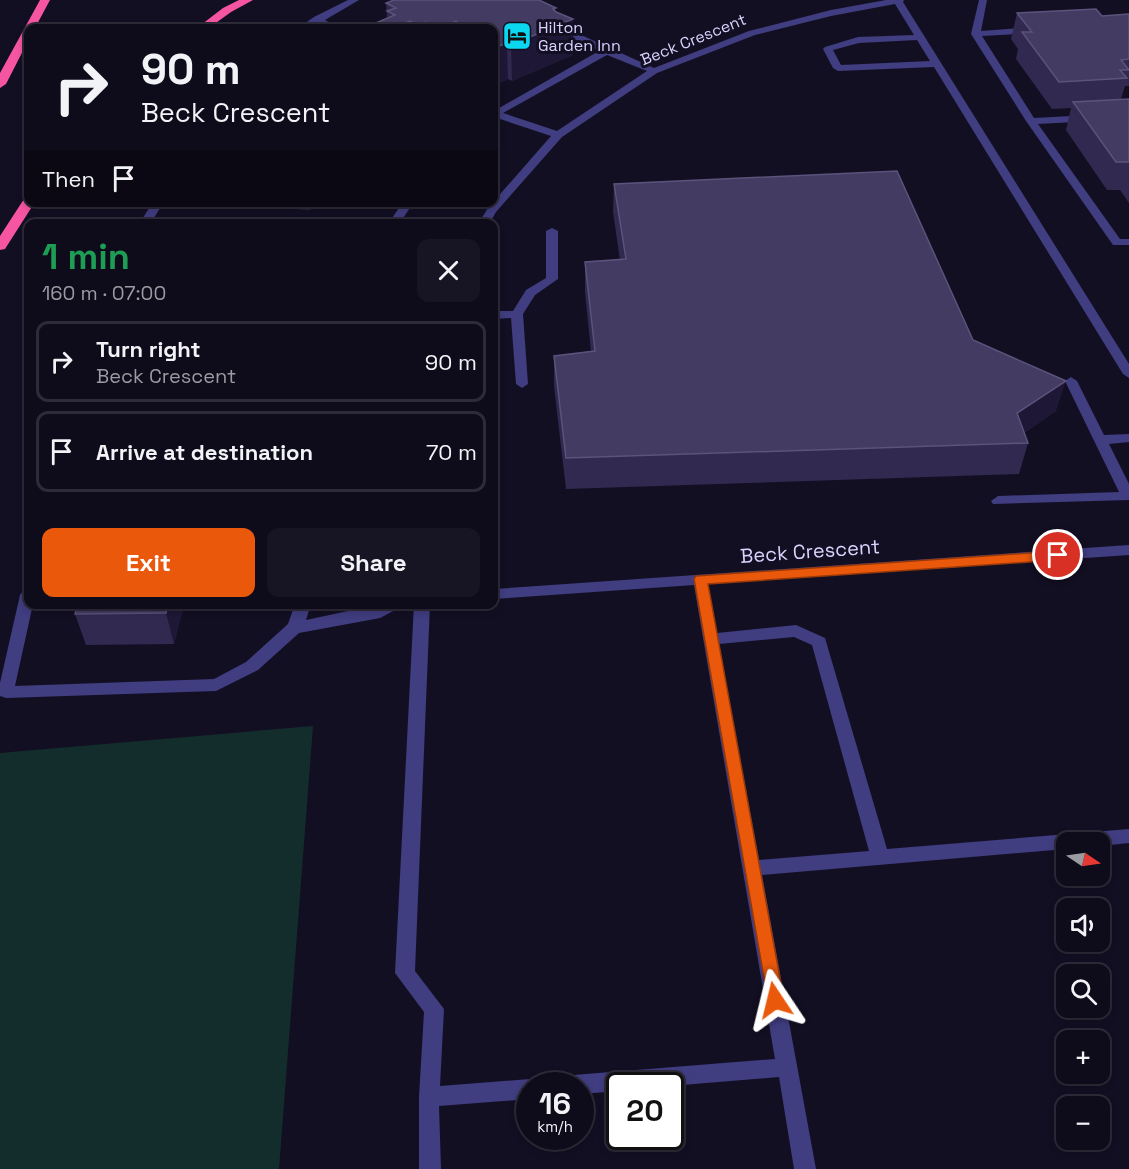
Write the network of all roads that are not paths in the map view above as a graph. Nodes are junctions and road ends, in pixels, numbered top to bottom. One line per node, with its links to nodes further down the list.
1 (45, 0): 8 (highway)
2 (248, 0): 9 (highway)
3 (355, 0): 6 (street)
4 (898, 0): 14 (street); 18 (street, Beck Crescent)
5 (983, 0): 13 (street)
6 (317, 19): 10 (street); 11 (street)
7 (542, 20): 16 (street)
8 (32, 24)
9 (208, 24)
10 (309, 24)
11 (328, 24)
12 (1047, 30): 13 (street)
13 (976, 34): 23 (street)
14 (920, 38): 17 (street); 17 (street)
15 (24, 39): 19 (highway)
16 (606, 51): 18 (street); 20 (street)
17 (936, 64): 32 (street)
18 (654, 71): 24 (street, Beck Crescent)
19 (0, 84)
20 (498, 112)
21 (498, 115): 24 (street)
22 (1129, 116): 23 (street)
23 (1031, 121): 28 (street)
24 (558, 135): 25 (street, Beck Crescent)
25 (498, 203)
26 (26, 207): 29 (highway)
27 (552, 231): 30 (street)
28 (1129, 242)
29 (0, 246)
30 (517, 314): 31 (street); 34 (street)
31 (498, 315)
32 (1129, 374)
33 (1071, 381): 36 (street)
34 (522, 384)
35 (1129, 438): 36 (street)
36 (1100, 440): 37 (street)
37 (998, 501)
38 (1129, 550): 39 (street, Beck Crescent)
39 (700, 579): 40 (street, Beck Crescent); 46 (street)
40 (498, 594)
41 (25, 609): 45 (street)
42 (302, 609): 45 (street)
43 (385, 609): 45 (street)
44 (422, 609): 53 (street)
45 (294, 628)
46 (711, 639): 48 (street); 49 (street)
47 (1129, 836): 48 (street)
48 (880, 857): 49 (street)
49 (752, 868): 50 (street)
50 (787, 1067): 51 (street); 55 (street)
51 (594, 1083)
52 (516, 1090): 53 (street)
53 (429, 1097): 54 (street)
54 (430, 1169)
55 (805, 1169)

